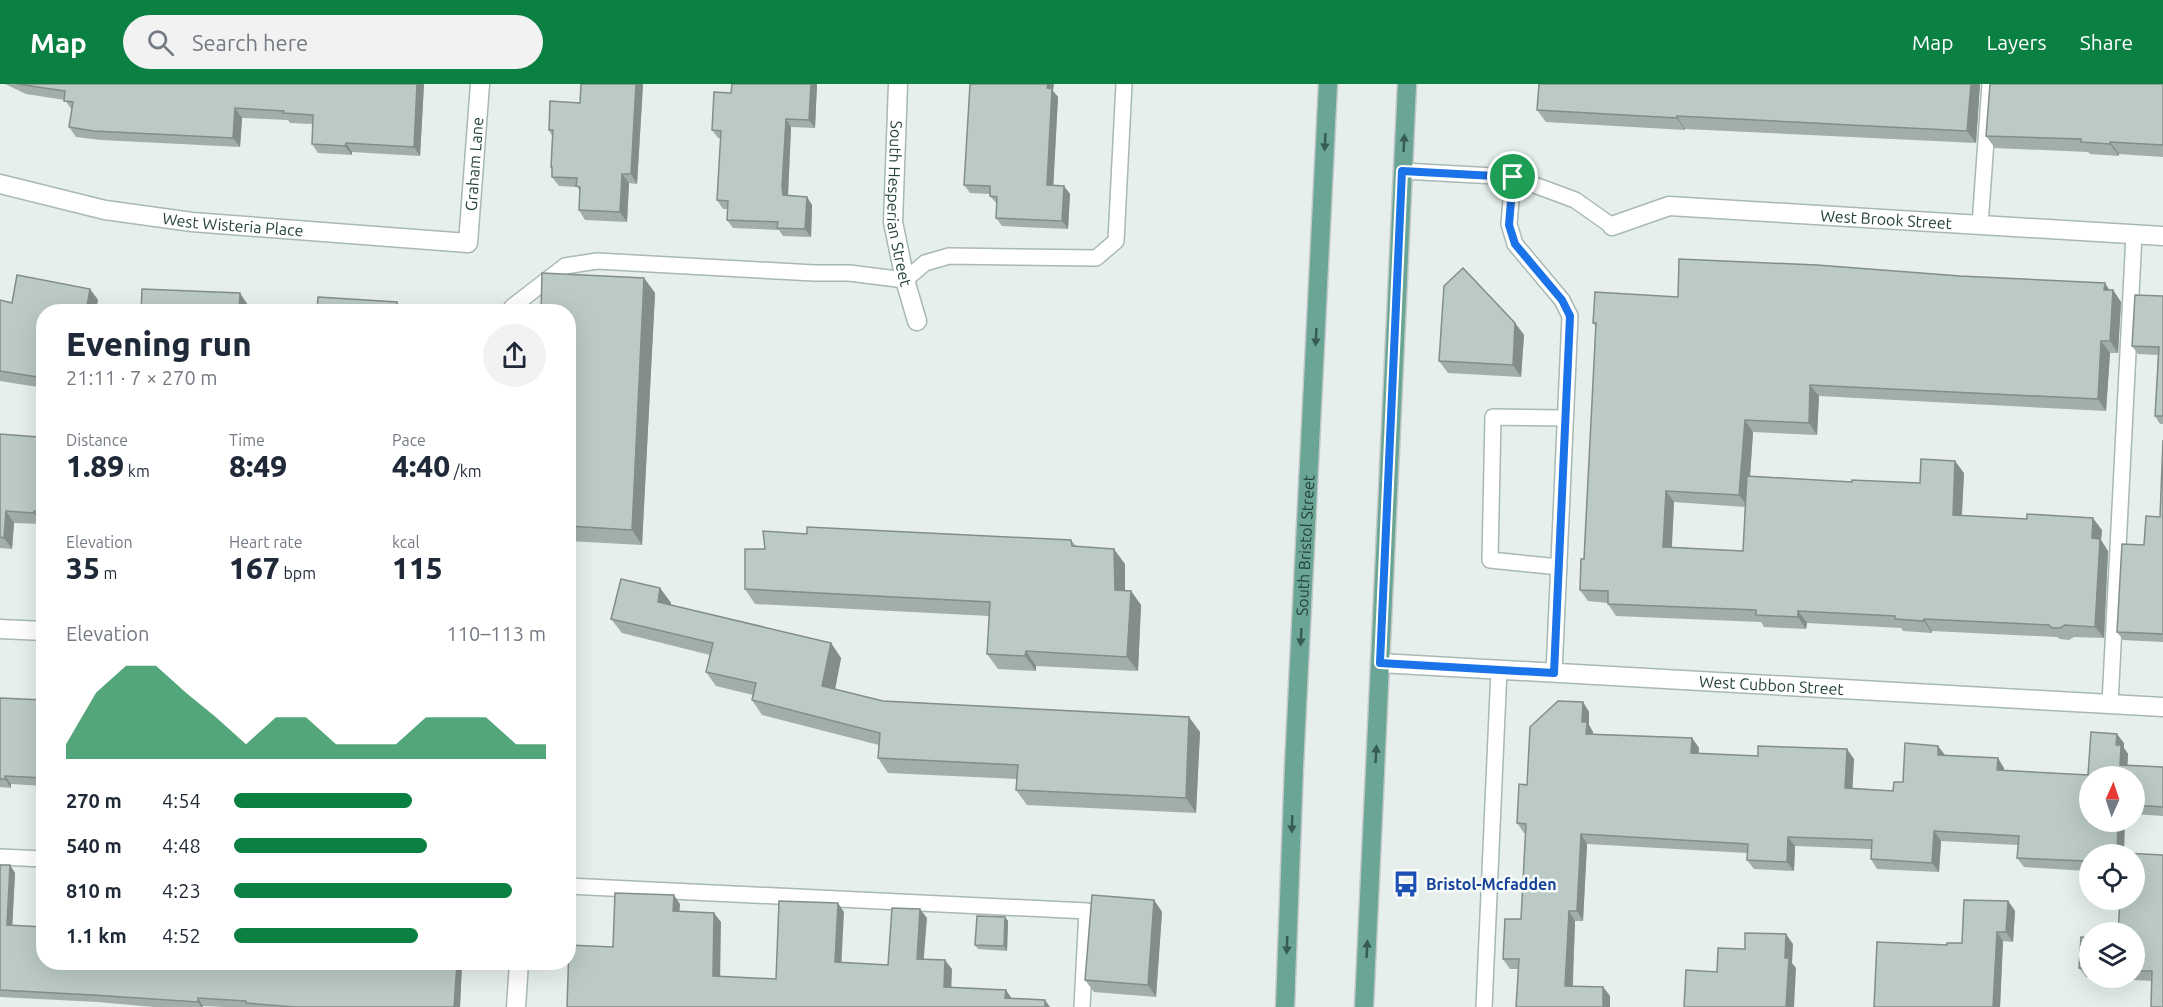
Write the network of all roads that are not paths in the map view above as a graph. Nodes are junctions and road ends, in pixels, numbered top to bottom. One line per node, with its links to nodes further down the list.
1 (480, 84): 14 (street, Graham Lane)
2 (898, 84): 15 (street, South Hesperian Street)
3 (1124, 84): 15 (lane)
4 (1328, 84): 33 (main road, South Bristol Street, one-way to 33)
5 (1407, 84): 7 (main road, one-way to 5)
6 (1990, 84): 10 (lane)
7 (1402, 171): 8 (lane); 22 (main road)
8 (1513, 177): 11 (lane); 18 (lane)
9 (0, 184): 14 (street, West Wisteria Place)
10 (1980, 225): 11 (street, West Brook Street); 12 (street, West Brook Street)
11 (1612, 226)
12 (2134, 235): 13 (street, West Brook Street); 25 (lane)
13 (2163, 236)
14 (468, 243)
15 (905, 280): 16 (lane); 17 (street, South Hesperian Street)
16 (516, 304)
17 (917, 321)
18 (1565, 418): 19 (lane); 19 (lane)
19 (1559, 567): 24 (lane)
20 (0, 629): 21 (street)
21 (36, 631)
22 (1380, 663): 23 (street, West Cubbon Street); 34 (main road, one-way to 22)
23 (1498, 669): 24 (street, West Cubbon Street); 35 (lane)
24 (1554, 673): 25 (street, West Cubbon Street)
25 (2110, 704): 26 (street, West Cubbon Street)
26 (2163, 707)
27 (0, 857): 28 (lane)
28 (36, 859)
29 (576, 886): 32 (lane)
30 (519, 970): 31 (street)
31 (516, 1007)
32 (1082, 1007)
33 (1285, 1007)
34 (1364, 1007)
35 (1484, 1007)

